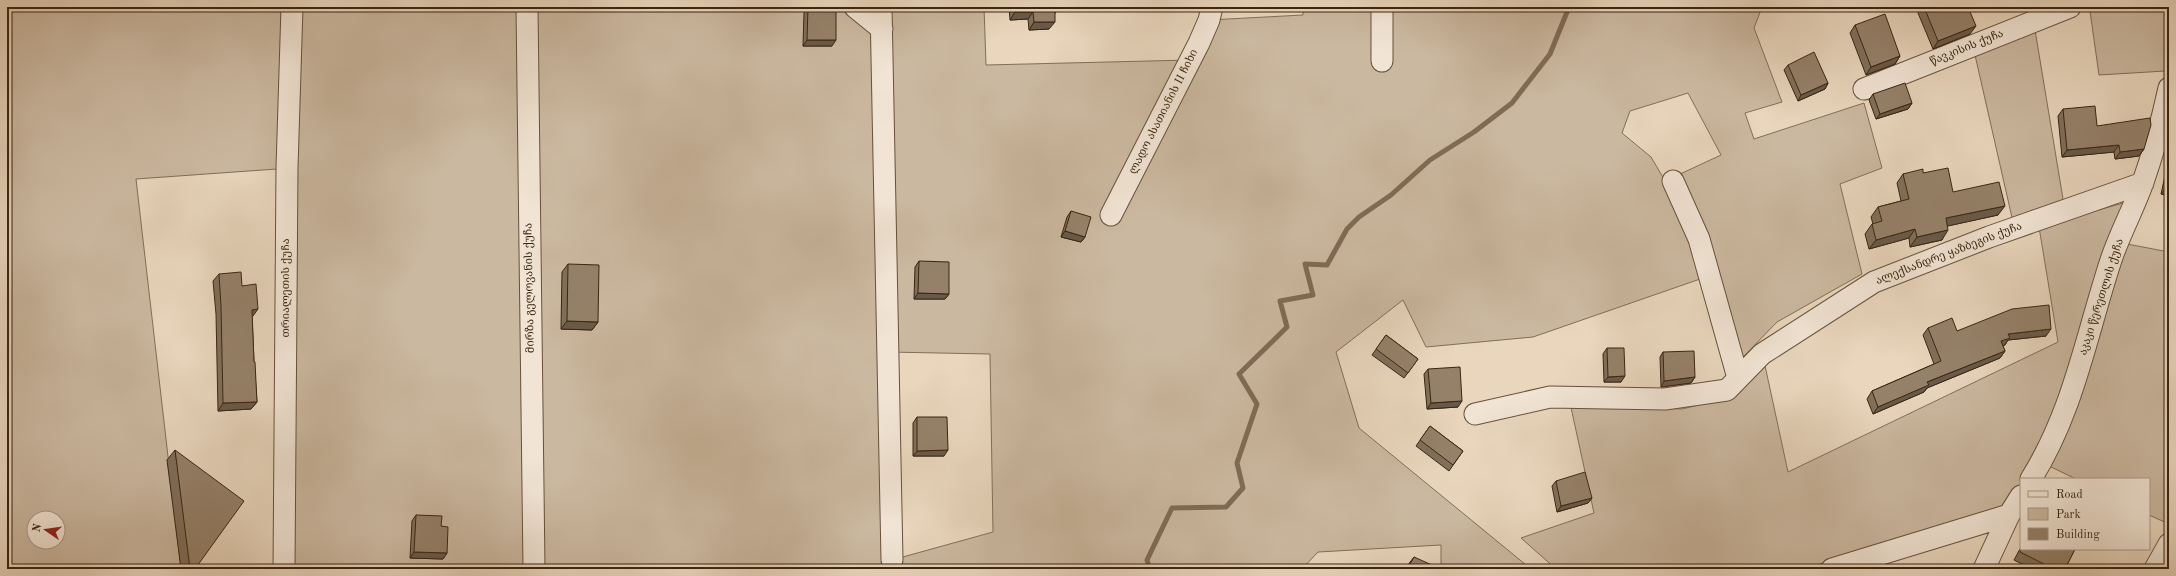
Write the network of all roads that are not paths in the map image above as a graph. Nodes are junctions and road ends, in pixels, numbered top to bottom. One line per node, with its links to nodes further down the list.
1 (292, 7): 22 (street, თრიალეთის ქუჩა)
2 (527, 7): 23 (street, მირზა გელოვანის ქუჩა)
3 (855, 7): 8 (street)
4 (882, 7): 8 (street)
5 (1212, 7): 14 (street, ლადო ასათიანის II ჩიხი)
6 (1382, 7): 9 (street)
7 (2070, 7): 11 (street, წავკისის ქუჩა)
8 (882, 29): 21 (street)
9 (1382, 61)
10 (2169, 88): 13 (street, აკაკი წერეთლის ქუჩა)
11 (1864, 89)
12 (1673, 181): 15 (street)
13 (2143, 183): 15 (street, ალექსანდრე ყაზბეგის ქუჩა); 17 (street, აკაკი წერეთლის ქუჩა)
14 (1111, 215)
15 (1738, 378): 16 (street, ალექსანდრე ყაზბეგის ქუჩა)
16 (1475, 414)
17 (2032, 478)
18 (2020, 498): 19 (street)
19 (2009, 516): 24 (street); 25 (street)
20 (2169, 544): 26 (street)
21 (892, 560)
22 (284, 569)
23 (534, 569)
24 (1832, 569)
25 (1984, 569)
26 (2155, 569)

